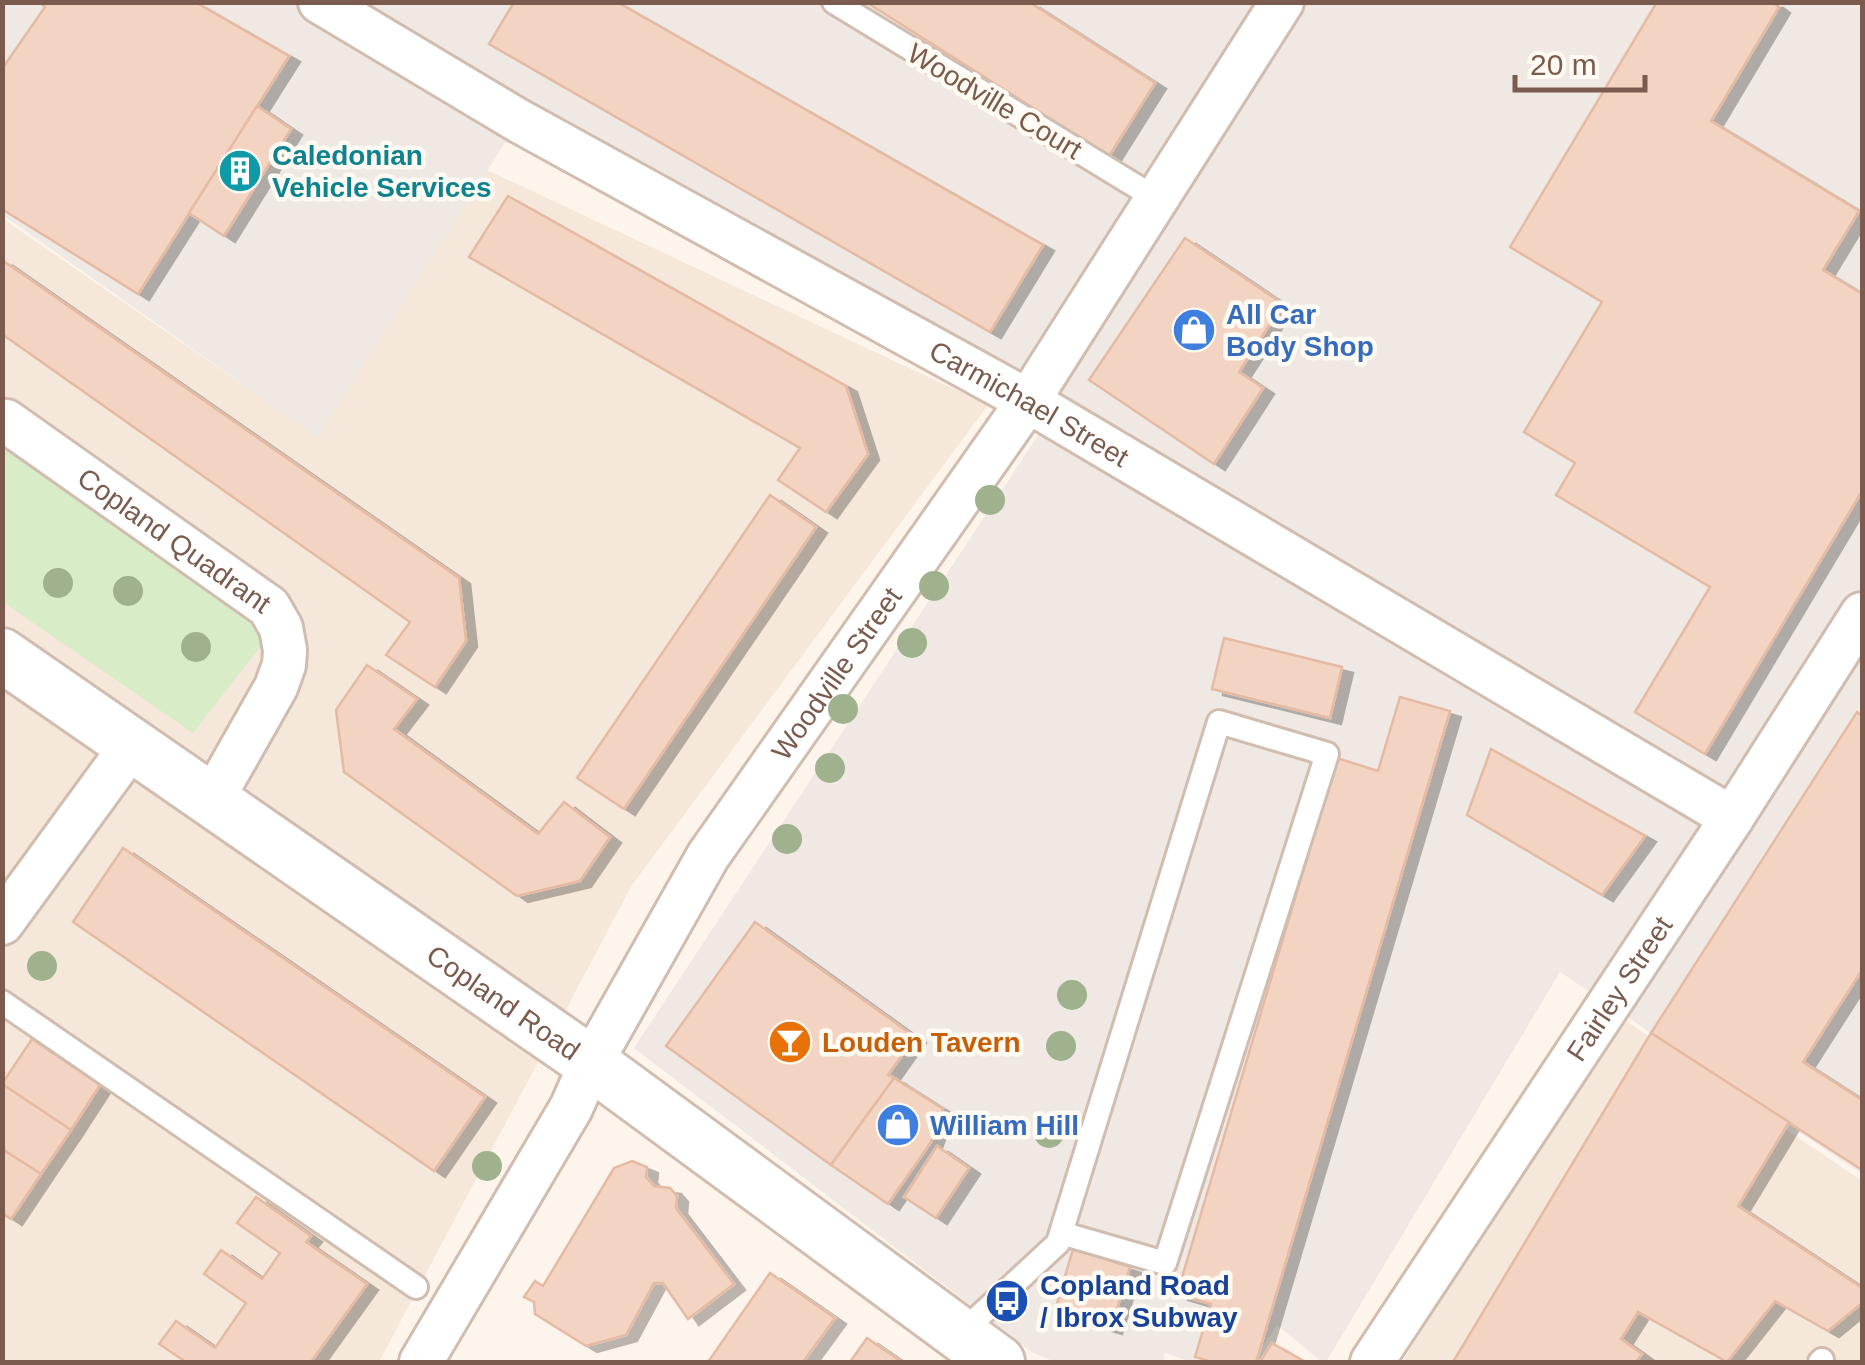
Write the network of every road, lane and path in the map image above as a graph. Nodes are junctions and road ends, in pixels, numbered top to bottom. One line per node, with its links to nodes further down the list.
1 (320, 2): 5 (street, Carmichael Street)
2 (834, 2): 4 (lane, Woodville Court)
3 (1282, 2): 4 (street, Woodville Street)
4 (1157, 199): 5 (street, Woodville Street)
5 (1028, 401): 11 (street, Carmichael Street); 14 (street, Woodville Street)
6 (2, 425): 10 (street, Copland Quadrant)
7 (1862, 614): 11 (street, Fairley Street)
8 (2, 655): 9 (street, Copland Road)
9 (132, 744): 10 (street, Copland Road); 12 (street)
10 (212, 800): 14 (street, Copland Road)
11 (1732, 818): 19 (street, Fairley Street)
12 (2, 924)
13 (2, 1002): 16 (lane)
14 (591, 1063): 17 (street, Copland Road); 18 (street, Woodville Street)
15 (1061, 1233): 15 (lane); 17 (lane)
16 (416, 1287)
17 (978, 1349)
18 (422, 1362)
19 (1372, 1362)

